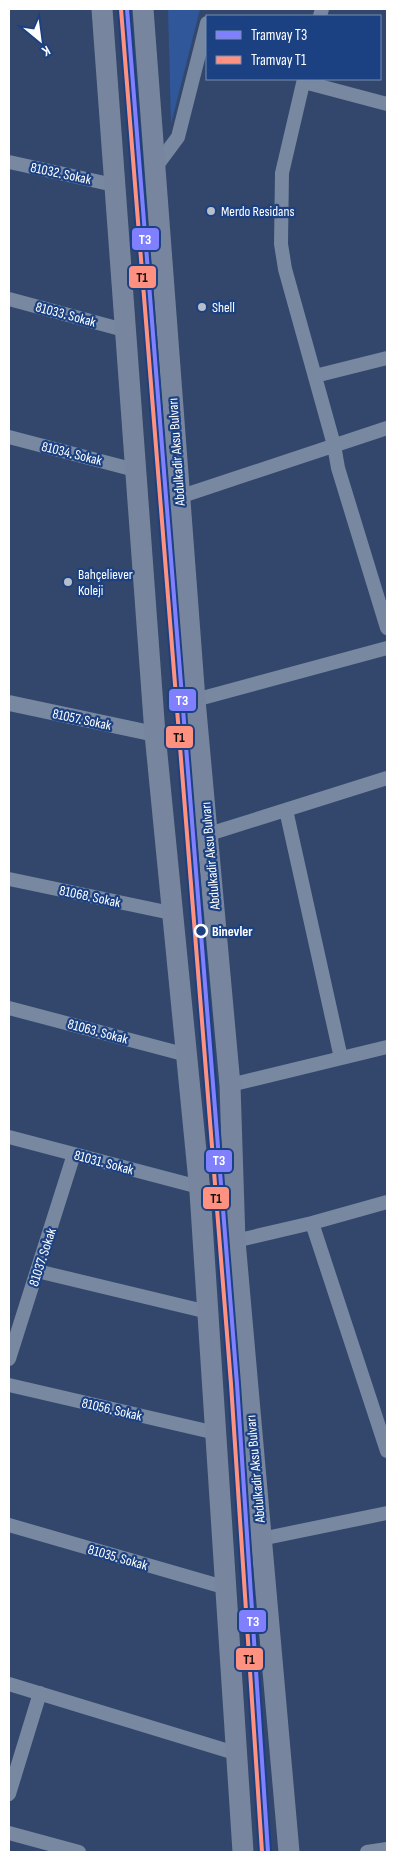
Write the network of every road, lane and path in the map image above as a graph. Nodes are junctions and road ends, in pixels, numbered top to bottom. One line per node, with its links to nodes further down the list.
1 (102, 9): 8 (main road)
2 (143, 9): 7 (main road, Abdulkadir Aksu Bulvarı)
3 (206, 27): 7 (street)
4 (304, 80): 5 (street); 12 (street)
5 (387, 104)
6 (9, 162): 8 (street, 81032. Sokak)
7 (155, 168): 17 (main road, Abdulkadir Aksu Bulvarı)
8 (114, 185): 10 (main road)
9 (9, 299): 10 (street, 81033. Sokak)
10 (124, 330): 16 (main road)
11 (387, 358): 12 (street)
12 (315, 376): 15 (street)
13 (387, 428): 15 (street)
14 (9, 437): 16 (street, 81034. Sokak)
15 (334, 445): 17 (street); 18 (street)
16 (135, 470): 22 (main road)
17 (179, 497): 20 (main road, Abdulkadir Aksu Bulvarı)
18 (387, 628)
19 (387, 648): 20 (street)
20 (195, 700): 25 (main road, Abdulkadir Aksu Bulvarı)
21 (9, 703): 22 (street, 81057. Sokak)
22 (155, 734): 27 (main road)
23 (387, 778): 24 (street)
24 (286, 810): 25 (street); 31 (street)
25 (208, 834): 32 (main road, Abdulkadir Aksu Bulvarı)
26 (9, 879): 27 (street, 81068. Sokak)
27 (172, 913): 30 (main road)
28 (9, 1008): 30 (street, 81063. Sokak)
29 (387, 1048): 31 (street)
30 (187, 1055): 35 (main road)
31 (340, 1058): 32 (street)
32 (230, 1085): 38 (main road, Abdulkadir Aksu Bulvarı)
33 (9, 1137): 34 (street, 81031. Sokak)
34 (74, 1154): 35 (street, 81031. Sokak); 39 (street, 81037. Sokak)
35 (199, 1187): 40 (main road)
36 (387, 1202): 37 (street)
37 (312, 1224): 38 (street); 44 (street)
38 (236, 1241): 47 (main road, Abdulkadir Aksu Bulvarı)
39 (37, 1270): 40 (street); 41 (street, 81037. Sokak)
40 (208, 1312): 43 (main road)
41 (9, 1359)
42 (9, 1385): 43 (street, 81056. Sokak)
43 (216, 1433): 48 (main road)
44 (387, 1451)
45 (387, 1513): 47 (street)
46 (9, 1525): 48 (street, 81035. Sokak)
47 (261, 1539): 57 (main road, Abdulkadir Aksu Bulvarı)
48 (227, 1588): 51 (main road)
49 (9, 1684): 50 (street)
50 (40, 1693): 51 (street); 52 (street)
51 (235, 1753): 56 (main road)
52 (9, 1794)
53 (9, 1833): 55 (street)
54 (387, 1849): 58 (street)
55 (79, 1852)
56 (243, 1852)
57 (289, 1852)
58 (367, 1852)

